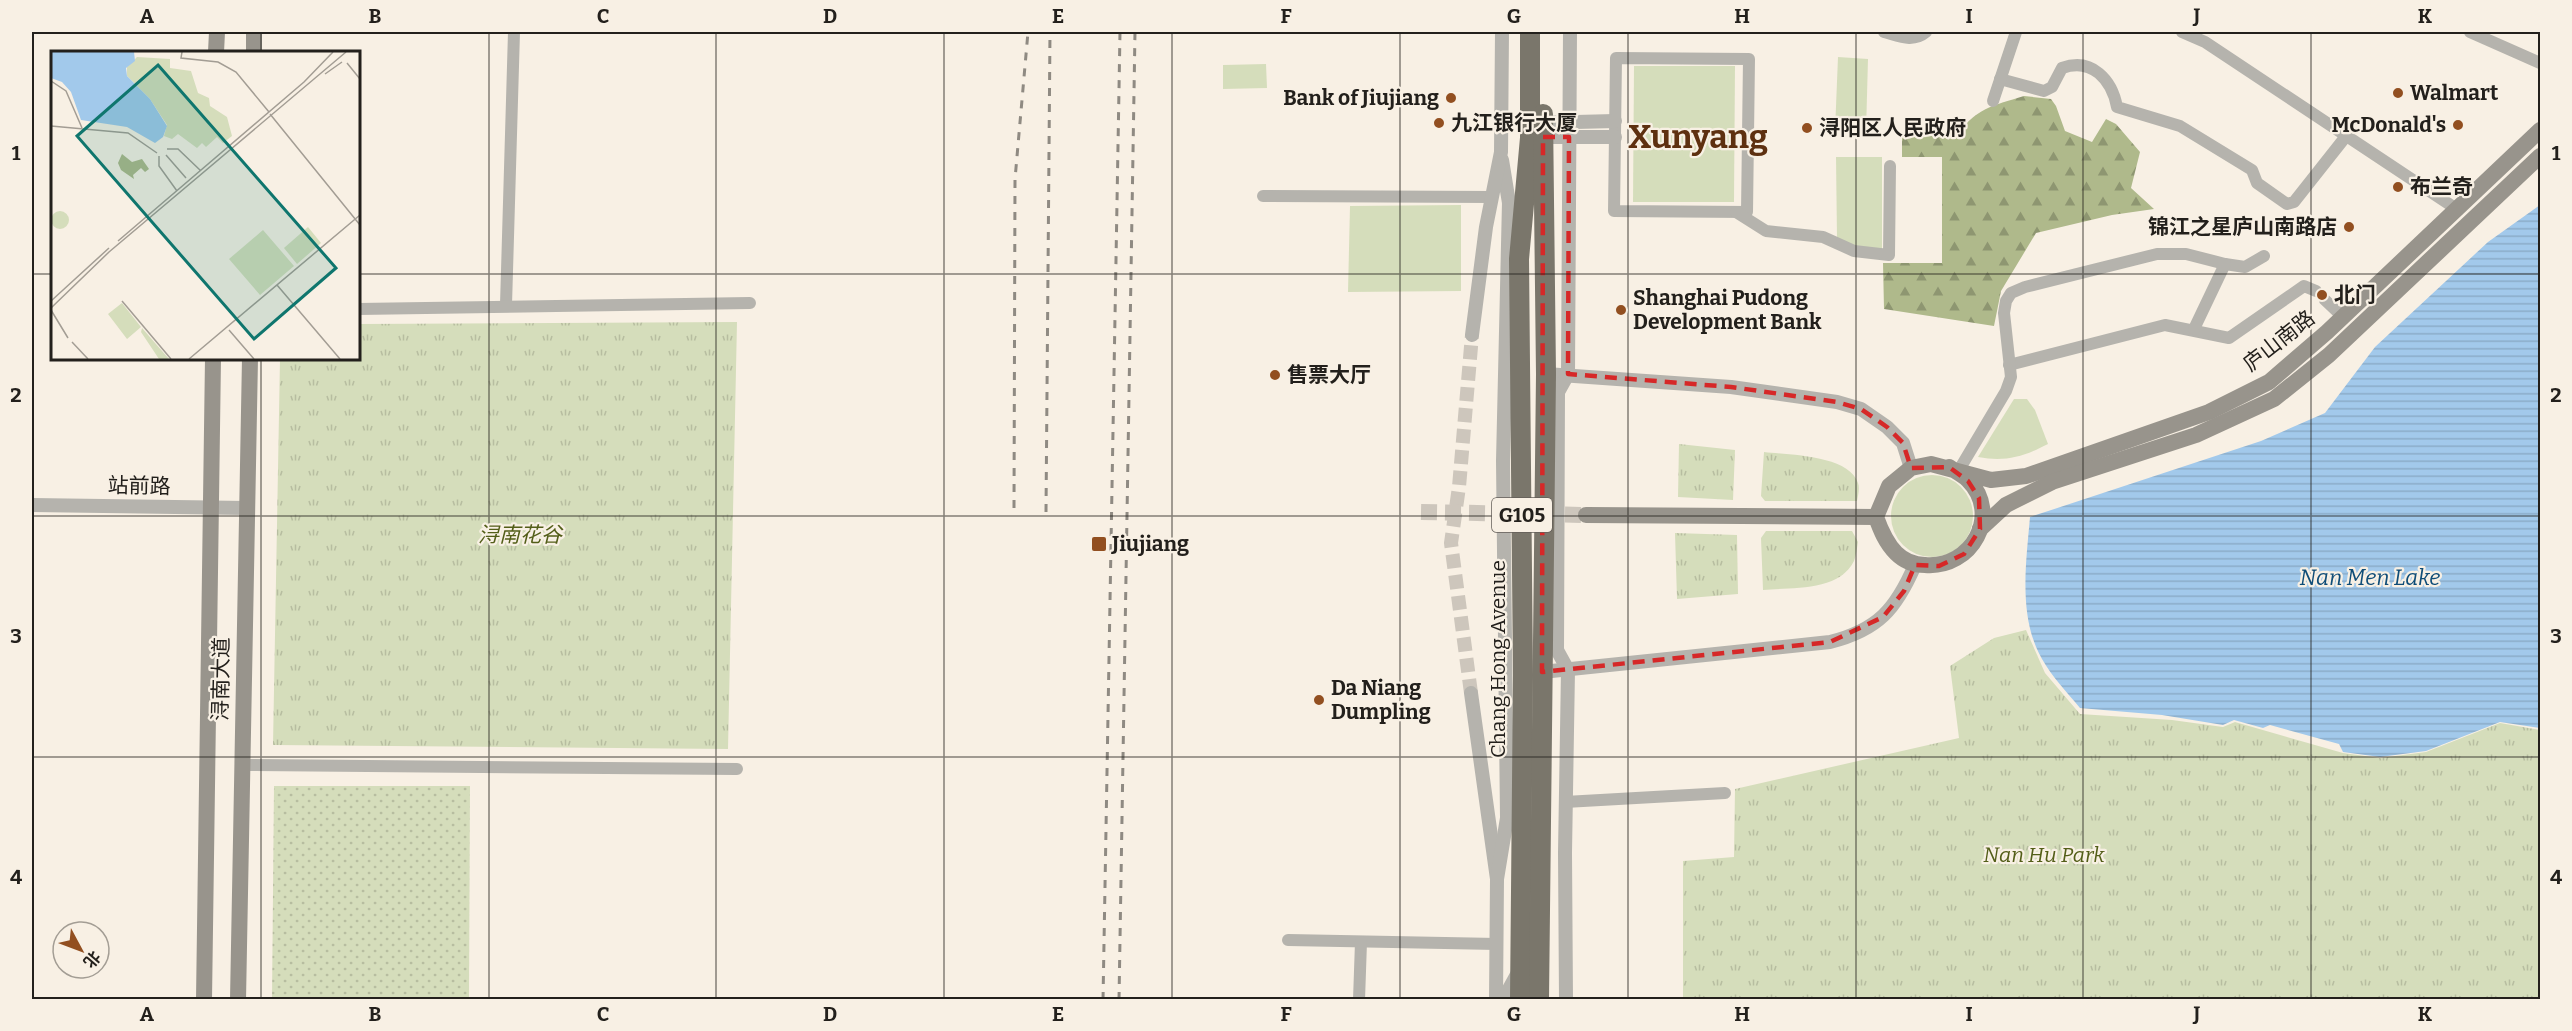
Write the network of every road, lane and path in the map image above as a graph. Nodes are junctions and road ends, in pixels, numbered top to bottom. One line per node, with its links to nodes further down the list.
1 (217, 32): 13 (main road)
2 (254, 32): 14 (main road)
3 (514, 32): 37 (street)
4 (1502, 32): 25 (street)
5 (1530, 32): 20 (highway, Chang Hong Avenue / G105)
6 (1543, 32): 20 (highway, Chang Hong Avenue / G105)
7 (1570, 32): 19 (street)
8 (1884, 32): 9 (street)
9 (1926, 32)
10 (2016, 32): 16 (street)
11 (2182, 32): 22 (street)
12 (2478, 33): 15 (street)
13 (216, 51)
14 (254, 51)
15 (2541, 63)
16 (2000, 79): 17 (street); 22 (street)
17 (1993, 101)
18 (1615, 121): 19 (street); 24 (street); 32 (street)
19 (1569, 122): 20 (street); 23 (street)
20 (1536, 130): 23 (street); 34 (highway, Chang Hong Avenue / G105); 45 (highway, Chang Hong Avenue / G105)
21 (2541, 130): 31 (main road, 庐山南路)
22 (2347, 135): 31 (street)
23 (1569, 137): 24 (street); 46 (street)
24 (1615, 137): 32 (street)
25 (1501, 152): 29 (street); 30 (street)
26 (2541, 156): 54 (main road, 庐山南路)
27 (1890, 166): 32 (street)
28 (1263, 195): 29 (street)
29 (1492, 197): 41 (street)
30 (1509, 202): 34 (street); 63 (street)
31 (2458, 210): 39 (main road, 庐山南路)
32 (1735, 212)
33 (2264, 256): 35 (street)
34 (1519, 259): 67 (highway, Chang Hong Avenue / G105)
35 (2225, 264): 40 (street); 44 (street)
36 (750, 303): 37 (street)
37 (506, 305): 38 (street)
38 (360, 309)
39 (2343, 317): 40 (street); 48 (main road, 庐山南路)
40 (2194, 329): 44 (street)
41 (1472, 335)
42 (213, 360): 50 (main road, 浔南大道)
43 (250, 360): 51 (main road, 浔南大道)
44 (2009, 365): 48 (street)
45 (1546, 374): 46 (street); 57 (highway, Chang Hong Avenue / G105)
46 (1568, 374): 47 (street); 56 (street)
47 (1911, 468): 48 (main road); 53 (main road)
48 (1954, 469): 54 (main road)
49 (32, 505): 50 (street, 站前路)
50 (211, 508): 51 (street, 站前路); 68 (main road, 浔南大道)
51 (246, 508): 59 (main road, 浔南大道)
52 (1586, 515): 53 (main road)
53 (1876, 518): 55 (main road)
54 (1980, 529): 55 (main road)
55 (1915, 565): 56 (street)
56 (1568, 670): 57 (street); 62 (street)
57 (1542, 672): 74 (highway, Chang Hong Avenue / G105)
58 (1471, 693): 63 (street)
59 (242, 765): 60 (street); 69 (main road, 浔南大道)
60 (737, 769)
61 (1725, 793): 62 (street)
62 (1566, 802): 75 (street)
63 (1497, 879): 66 (street)
64 (1288, 940): 65 (street)
65 (1361, 942): 66 (street); 70 (street)
66 (1497, 944): 71 (street)
67 (1520, 969): 72 (street); 73 (highway, Chang Hong Avenue / G105)
68 (204, 999)
69 (238, 999)
70 (1359, 999)
71 (1496, 999)
72 (1503, 999)
73 (1520, 999)
74 (1539, 999)
75 (1566, 999)

